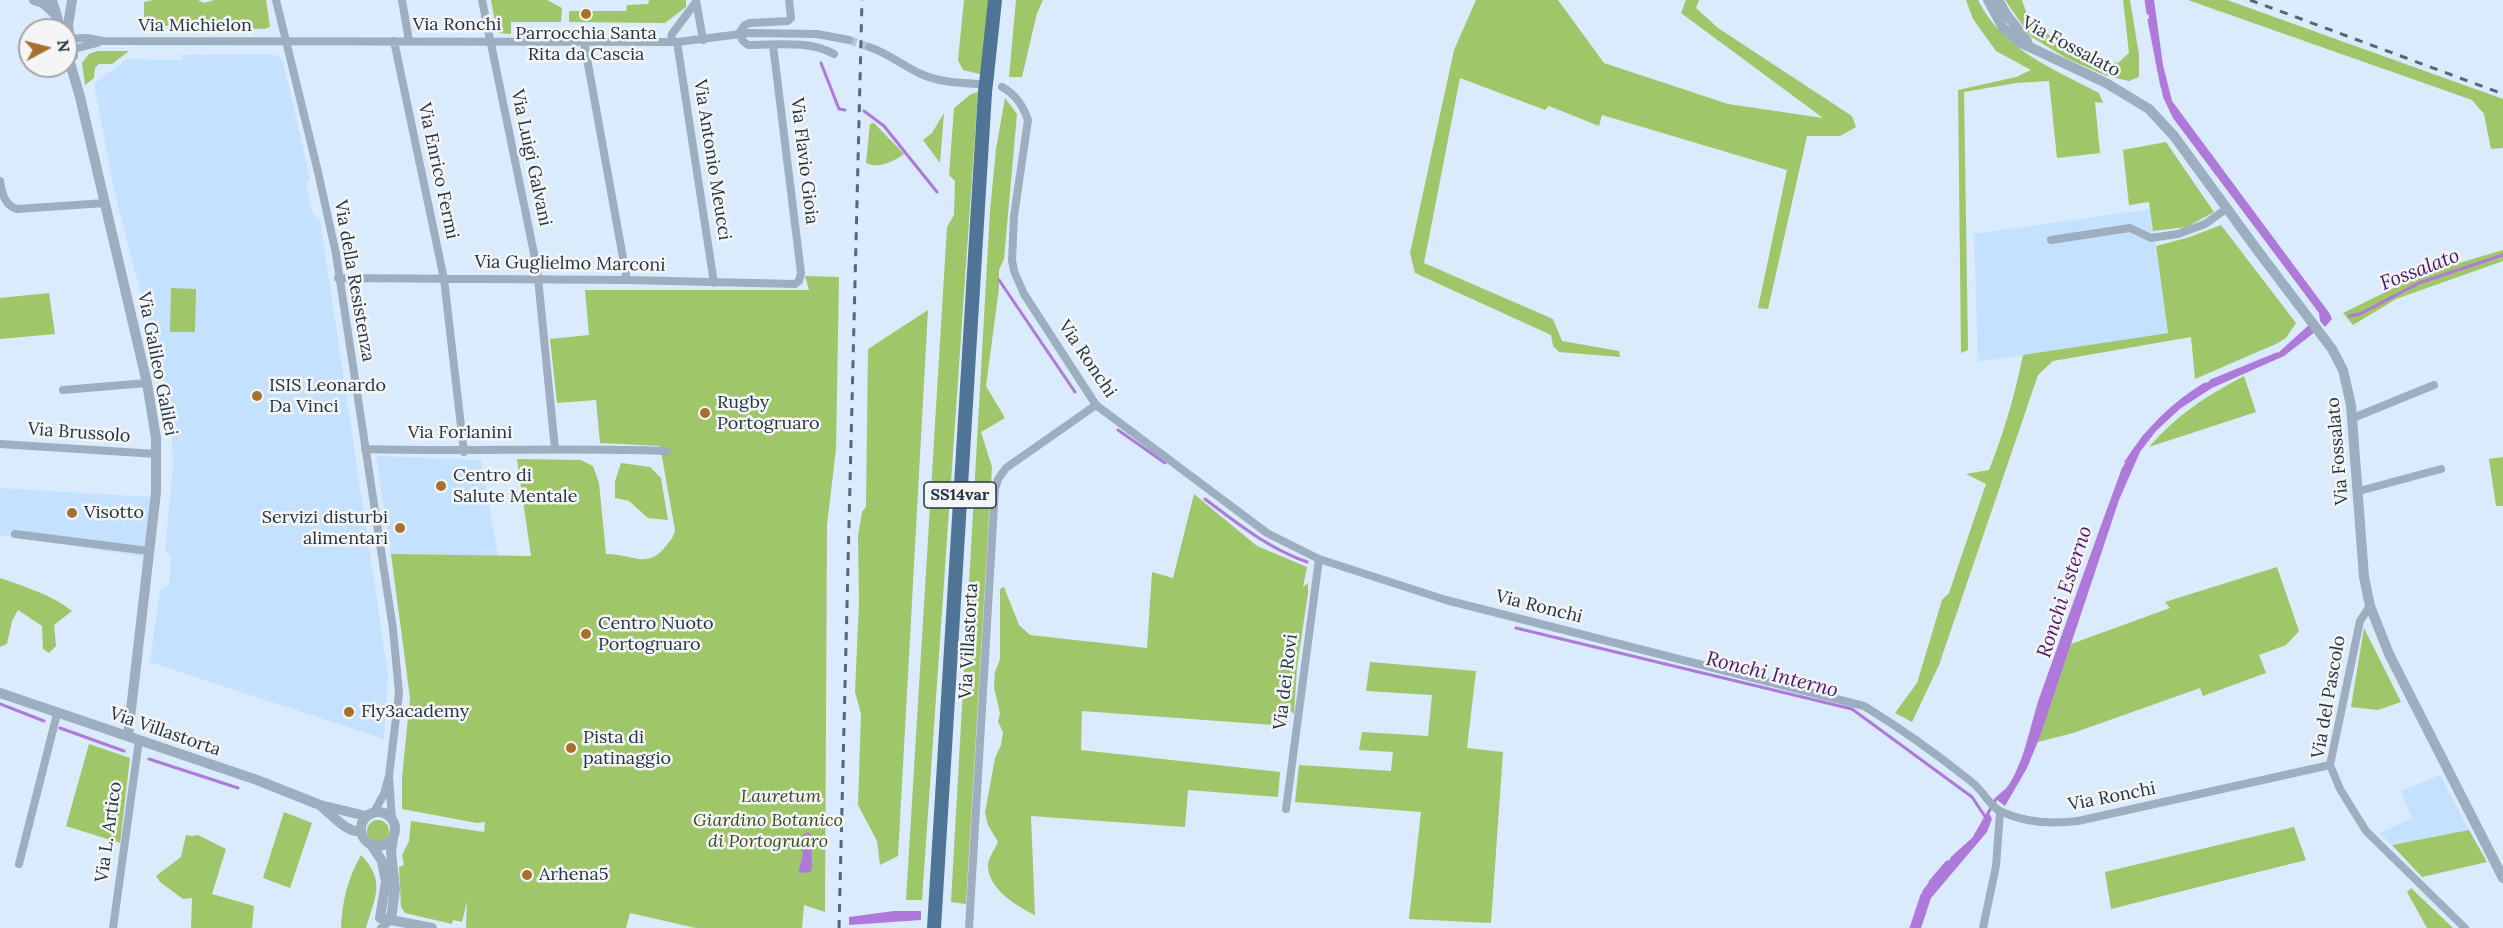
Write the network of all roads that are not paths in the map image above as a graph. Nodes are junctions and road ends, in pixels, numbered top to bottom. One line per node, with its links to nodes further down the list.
1 (34, 0): 13 (street)
2 (52, 0): 13 (street)
3 (72, 0): 14 (street, Via Galileo Galilei)
4 (276, 0): 24 (street)
5 (402, 0): 19 (street)
6 (482, 0): 21 (street, Via Luigi Galvani)
7 (995, 0): 15 (highway, SS14var)
8 (1004, 0): 15 (highway, SS14var)
9 (1988, 0): 28 (street, Via Fossalato)
10 (1998, 0): 28 (street)
11 (696, 1): 17 (street); 23 (street)
12 (789, 2): 16 (street)
13 (57, 16)
14 (69, 18)
15 (991, 30): 31 (highway, SS14var)
16 (739, 33): 17 (street, Via Ronchi); 18 (street, Via Ronchi); 26 (street)
17 (703, 40): 23 (street, Via Ronchi)
18 (849, 40)
19 (409, 41): 20 (street, Via Ronchi); 21 (street, Via Ronchi)
20 (394, 42): 24 (street, Via Ronchi); 38 (street, Via Enrico Fermi)
21 (490, 42): 22 (street, Via Ronchi); 39 (street, Via Luigi Galvani)
22 (584, 42): 23 (street, Via Ronchi); 40 (street)
23 (674, 42): 42 (street, Via Antonio Meucci)
24 (287, 43): 25 (street, Via Michielon); 37 (street, Via della Resistenza)
25 (78, 45)
26 (773, 45): 29 (street); 41 (street, Via Flavio Gioia)
27 (869, 47): 31 (street)
28 (2036, 50): 35 (street, Via Fossalato)
29 (834, 54)
30 (75, 78): 34 (street, Via Galileo Galilei)
31 (983, 84): 78 (highway, SS14var)
32 (1002, 87): 46 (street, Via Ronchi)
33 (0, 181): 34 (street)
34 (105, 204): 43 (street, Via Galileo Galilei)
35 (2226, 209): 36 (street); 47 (street, Via Fossalato)
36 (2050, 240)
37 (339, 278): 38 (street, Via Guglielmo Marconi); 49 (street, Via della Resistenza)
38 (444, 279): 39 (street, Via Guglielmo Marconi); 52 (street, Via Enrico Fermi)
39 (539, 280): 40 (street, Via Guglielmo Marconi); 50 (street)
40 (627, 280): 42 (street, Via Guglielmo Marconi)
41 (799, 280): 42 (street, Via Guglielmo Marconi)
42 (714, 283)
43 (147, 383): 45 (street); 53 (street, Via Galileo Galilei)
44 (2434, 385): 47 (street)
45 (63, 390)
46 (1096, 405): 58 (street, Via Ronchi); 79 (street, Via Villastorta)
47 (2352, 418): 55 (street, Via Fossalato)
48 (0, 444): 53 (street, Via Brussolo)
49 (365, 449): 52 (street, Via Forlanini); 64 (street, Via della Resistenza)
50 (555, 449): 51 (street, Via Forlanini); 52 (street, Via Forlanini)
51 (668, 451)
52 (464, 452)
53 (157, 454): 57 (street, Via Galileo Galilei)
54 (2440, 469): 55 (street)
55 (2359, 491): 59 (street, Via Fossalato)
56 (15, 534): 57 (street)
57 (149, 550): 62 (street, Via Galileo Galilei)
58 (1319, 559): 66 (street, Via dei Rovi); 67 (street, Via Ronchi)
59 (2370, 606): 63 (street, Via del Pascolo); 74 (street, Via Fossalato)
60 (0, 693): 61 (street, Via Villastorta)
61 (57, 714): 62 (street, Via Villastorta); 73 (street)
62 (133, 738): 65 (street, Via Villastorta); 76 (street, Via L. Artico)
63 (2330, 765): 67 (street, Via Ronchi); 81 (street, Via del Pascolo)
64 (389, 776): 68 (street); 69 (street)
65 (320, 805): 68 (street); 70 (street)
66 (1286, 809)
67 (2000, 812): 80 (street)
68 (370, 814): 69 (street); 70 (street)
69 (392, 820): 71 (street)
70 (360, 831): 72 (street)
71 (393, 837): 72 (street); 75 (street)
72 (372, 846): 75 (street)
73 (19, 864)
74 (2503, 878)
75 (383, 924): 77 (street)
76 (112, 928)
77 (432, 928)
78 (934, 928)
79 (969, 928)
80 (1983, 928)
81 (2465, 928)

